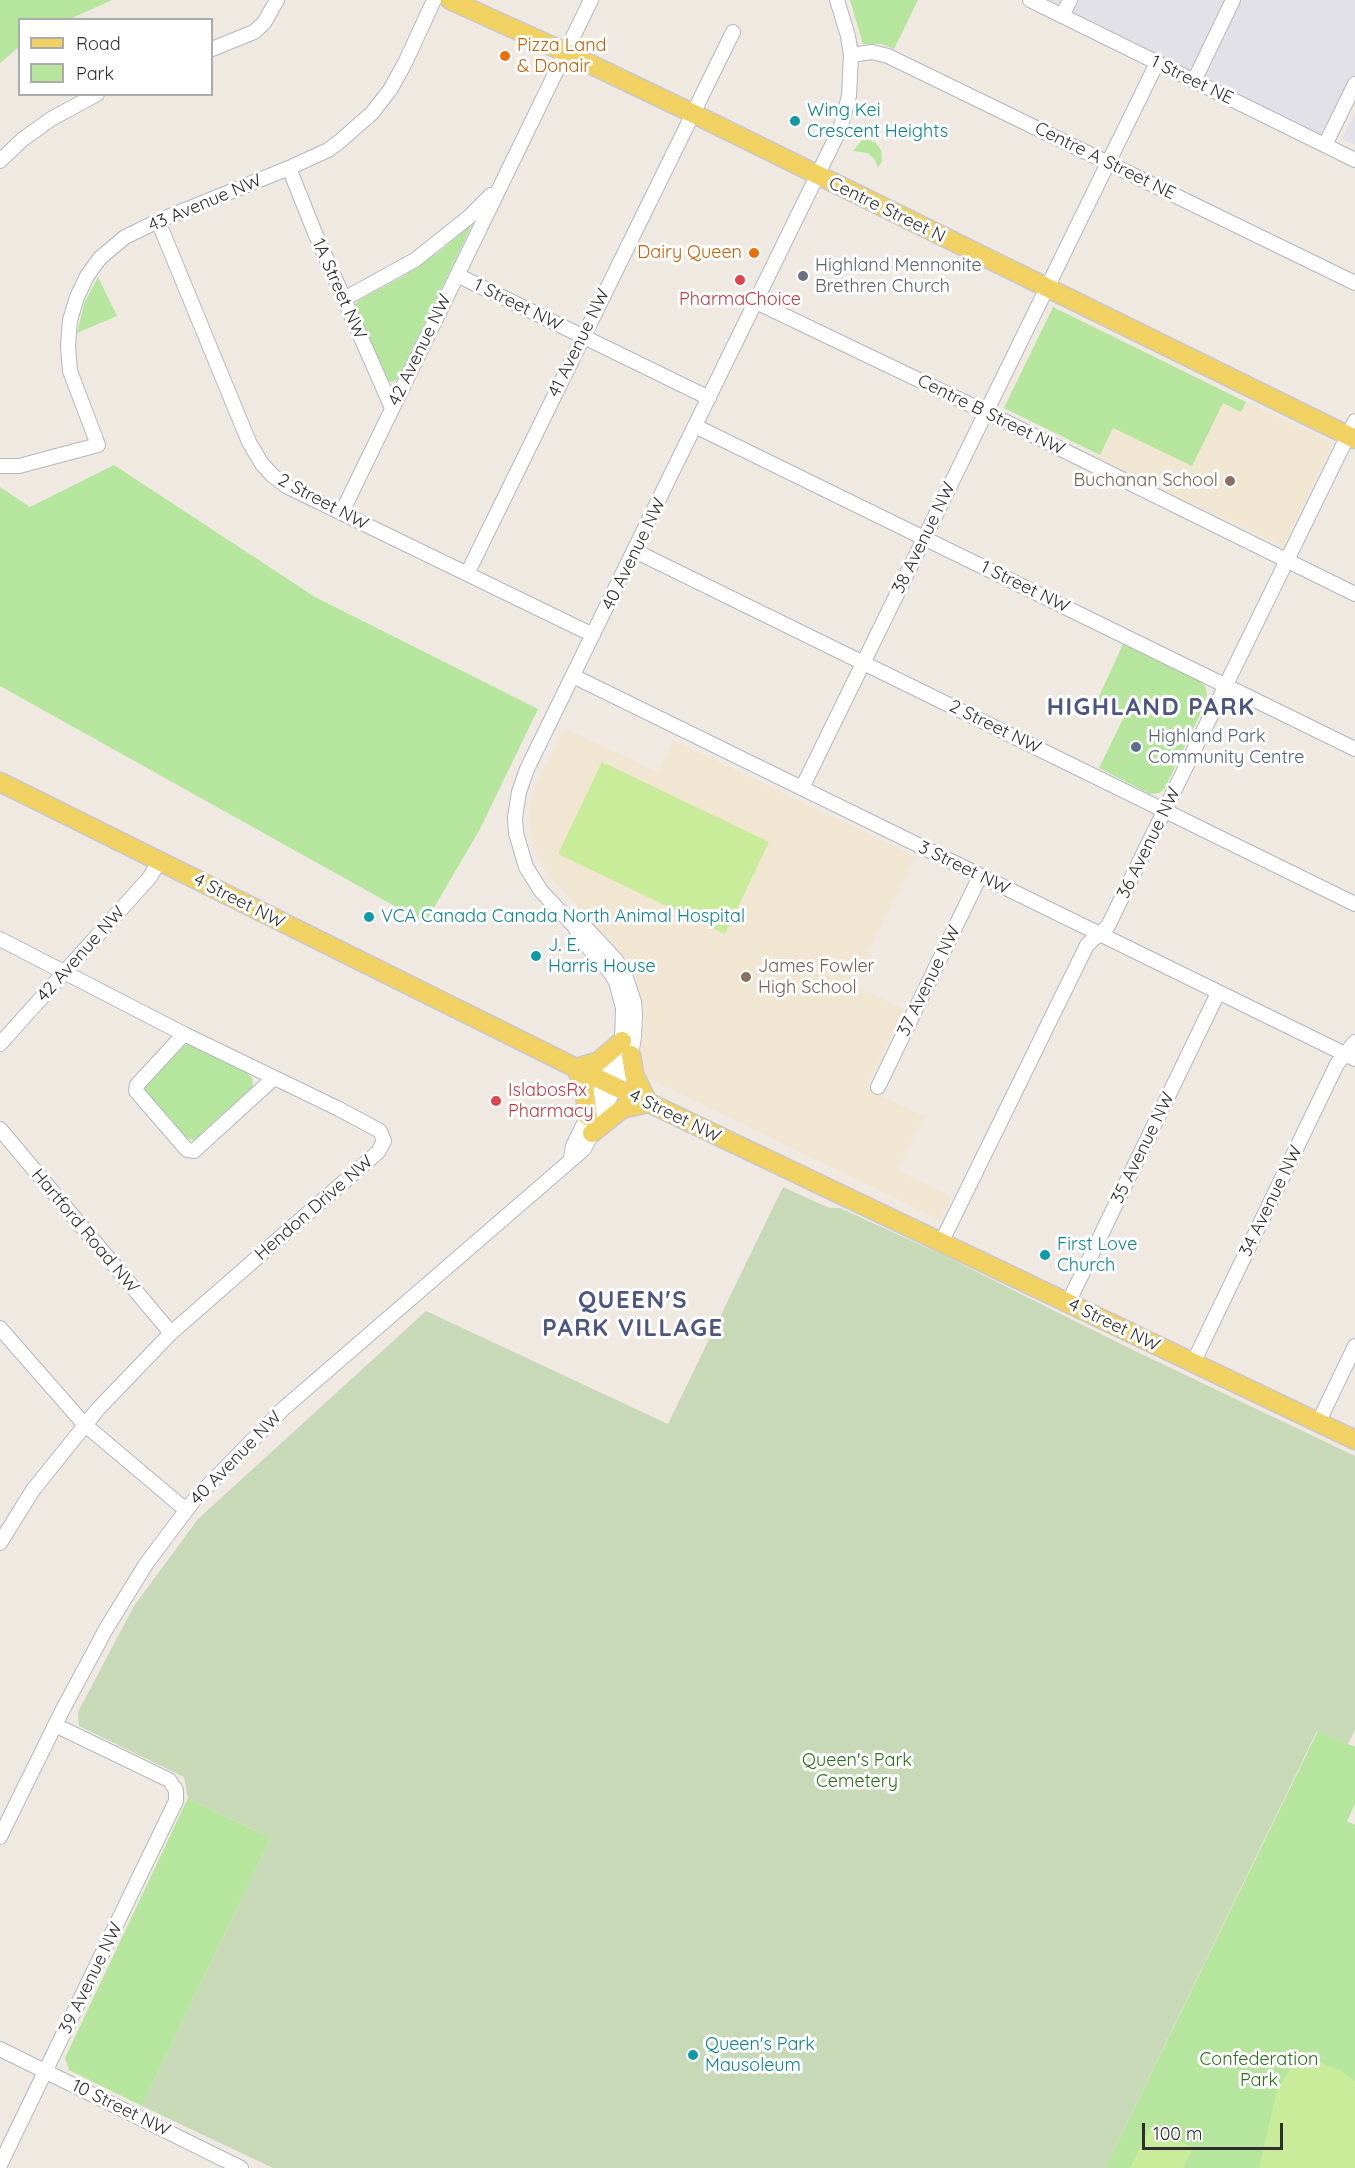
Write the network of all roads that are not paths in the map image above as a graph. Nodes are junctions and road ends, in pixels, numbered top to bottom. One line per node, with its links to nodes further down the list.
1 (277, 0): 11 (street)
2 (434, 0): 23 (street, 43 Avenue NW)
3 (450, 0): 12 (main road, Centre Street N)
4 (591, 0): 12 (street, 42 Avenue NW)
5 (837, 0): 13 (street, 40 Avenue NW)
6 (1030, 0): 9 (street, 1 Street NE)
7 (1070, 0): 9 (street)
8 (1233, 0): 15 (street)
9 (1062, 16): 14 (street, 1 Street NE)
10 (733, 32): 18 (street, 41 Avenue NW)
11 (213, 49)
12 (565, 52): 18 (main road, Centre Street N); 25 (street, 42 Avenue NW)
13 (851, 55): 22 (street, Centre A Street NE); 24 (street, 40 Avenue NW)
14 (1156, 63): 15 (street, 1 Street NE); 22 (street, 38 Avenue NW)
15 (1194, 81): 19 (street, 1 Street NE)
16 (1355, 84): 19 (street)
17 (93, 96): 21 (street)
18 (692, 113): 24 (main road, Centre Street N); 32 (street, 41 Avenue NW)
19 (1325, 146): 20 (street, 1 Street NE)
20 (1355, 160)
21 (0, 161)
22 (1107, 163): 28 (street, Centre A Street NE); 29 (street, 38 Avenue NW)
23 (289, 168): 26 (street, 43 Avenue NW); 30 (street, 1A Street NW)
24 (817, 176): 29 (main road, Centre Street N); 31 (street, 40 Avenue NW)
25 (499, 187): 27 (street, 42 Avenue NW); 30 (street, 42 Avenue NW)
26 (158, 221): 38 (street, 43 Avenue NW); 39 (street, 2 Street NW)
27 (457, 275): 32 (street, 1 Street NW); 34 (street, 42 Avenue NW)
28 (1355, 283)
29 (1046, 288): 35 (street, 38 Avenue NW); 37 (main road, Centre Street N)
30 (344, 298): 34 (street, 1A Street NW)
31 (756, 302): 33 (street, 40 Avenue NW); 35 (street, Centre B Street NW)
32 (582, 336): 33 (street, 1 Street NW); 43 (street, 41 Avenue NW)
33 (709, 398): 36 (street, 40 Avenue NW)
34 (392, 408): 39 (street, 42 Avenue NW)
35 (985, 412): 40 (street, 38 Avenue NW); 42 (street, Centre B Street NW)
36 (695, 426): 40 (street, 1 Street NW); 41 (street, 40 Avenue NW)
37 (1353, 432): 42 (street, 36 Avenue NW)
38 (0, 466)
39 (342, 513): 43 (street, 2 Street NW)
40 (924, 537): 46 (street, 38 Avenue NW); 48 (street, 1 Street NW)
41 (635, 551): 45 (street, 40 Avenue NW); 46 (street, 2 Street NW)
42 (1287, 560): 44 (street, Centre B Street NW); 48 (street, 36 Avenue NW)
43 (467, 574): 45 (street, 2 Street NW)
44 (1355, 594)
45 (593, 635): 47 (street, 40 Avenue NW)
46 (863, 662): 51 (street, 38 Avenue NW); 52 (street, 2 Street NW)
47 (573, 676): 51 (street, 3 Street NW); 63 (street, 40 Avenue NW)
48 (1226, 686): 49 (street, 1 Street NW); 52 (street, 36 Avenue NW)
49 (1355, 749)
50 (0, 782): 53 (main road, 4 Street NW)
51 (802, 788): 54 (street, 3 Street NW)
52 (1164, 810): 55 (street, 2 Street NW); 56 (street, 36 Avenue NW)
53 (159, 861): 58 (street, 42 Avenue NW); 65 (main road, 4 Street NW)
54 (980, 876): 56 (street, 3 Street NW); 68 (street, 37 Avenue NW)
55 (1355, 904)
56 (1099, 934): 59 (street, 3 Street NW); 72 (street, 36 Avenue NW)
57 (0, 939): 58 (street, Hendon Drive NW)
58 (65, 972): 60 (street, Hendon Drive NW); 62 (street, 42 Avenue NW)
59 (1218, 993): 64 (street, 3 Street NW); 73 (street, 35 Avenue NW)
60 (184, 1034): 66 (street, Hendon Drive NW); 66 (street)
61 (1355, 1042): 64 (street, 34 Avenue NW)
62 (0, 1044)
63 (626, 1048): 65 (main road); 67 (street, 40 Avenue NW); 69 (main road)
64 (1350, 1056): 77 (street, 34 Avenue NW)
65 (576, 1068): 67 (main road, 4 Street NW); 70 (main road)
66 (274, 1078): 75 (street, Hendon Drive NW)
67 (610, 1084): 69 (main road, 4 Street NW); 70 (street, 40 Avenue NW)
68 (878, 1087)
69 (648, 1103): 70 (main road); 72 (main road, 4 Street NW)
70 (590, 1124): 81 (street, 40 Avenue NW)
71 (0, 1129): 75 (street, Hartford Road NW)
72 (941, 1243): 73 (main road, 4 Street NW)
73 (1068, 1303): 77 (main road, 4 Street NW)
74 (1, 1330): 79 (street)
75 (171, 1333): 79 (street, Hendon Drive NW)
76 (1355, 1346): 78 (street)
77 (1193, 1363): 78 (main road, 4 Street NW)
78 (1318, 1422): 80 (main road, 4 Street NW)
79 (84, 1424): 81 (street); 82 (street, Hendon Drive NW)
80 (1355, 1440)
81 (186, 1510): 83 (street, 40 Avenue NW)
82 (0, 1543)
83 (55, 1725): 84 (street, 40 Avenue NW); 86 (street, 39 Avenue NW)
84 (0, 1837)
85 (0, 2049): 86 (street, 10 Street NW)
86 (46, 2072): 87 (street, 39 Avenue NW); 88 (street, 10 Street NW)
87 (0, 2164)
88 (241, 2168)

